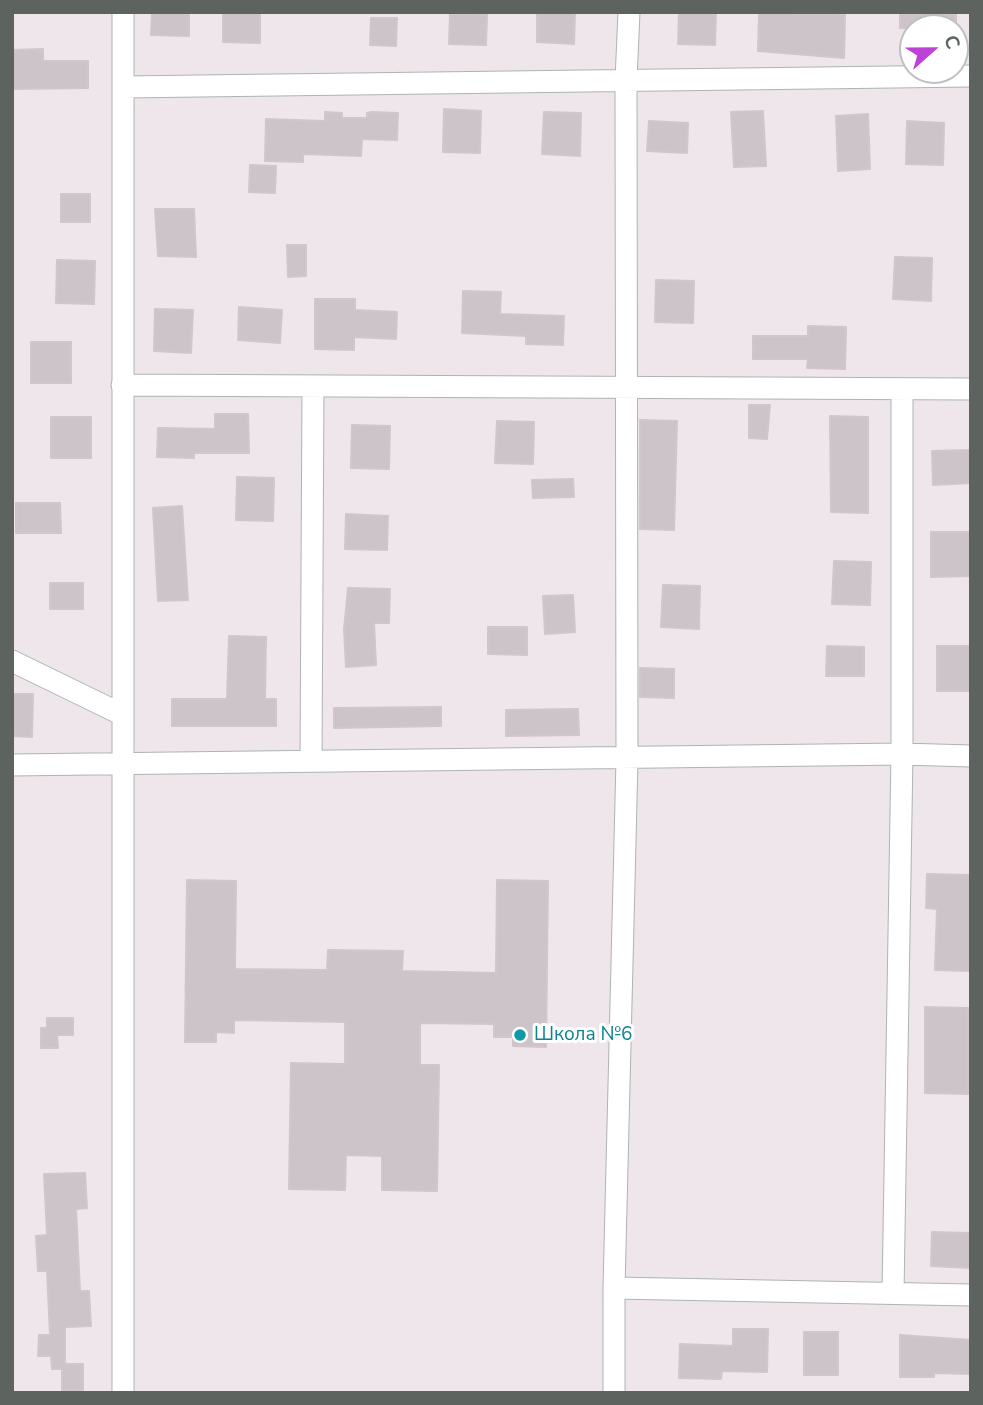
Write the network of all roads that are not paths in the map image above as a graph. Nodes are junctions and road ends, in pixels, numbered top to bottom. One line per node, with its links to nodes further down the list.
1 (123, 12): 5 (street)
2 (629, 12): 4 (street)
3 (971, 76): 4 (street)
4 (626, 80): 5 (street); 8 (street)
5 (123, 87): 6 (street)
6 (122, 385): 7 (street); 12 (street)
7 (313, 386): 8 (street); 16 (street)
8 (627, 387): 9 (street); 15 (street)
9 (902, 389): 10 (street); 13 (street)
10 (971, 389)
11 (12, 661): 12 (street)
12 (123, 715): 17 (street)
13 (902, 754): 14 (street); 15 (street); 20 (street)
14 (971, 756)
15 (627, 760): 16 (street); 19 (street)
16 (311, 761): 17 (street)
17 (121, 763): 18 (street); 22 (street)
18 (12, 765)
19 (614, 1288): 20 (street); 23 (street)
20 (893, 1293): 21 (street)
21 (971, 1295)
22 (124, 1393)
23 (614, 1393)

